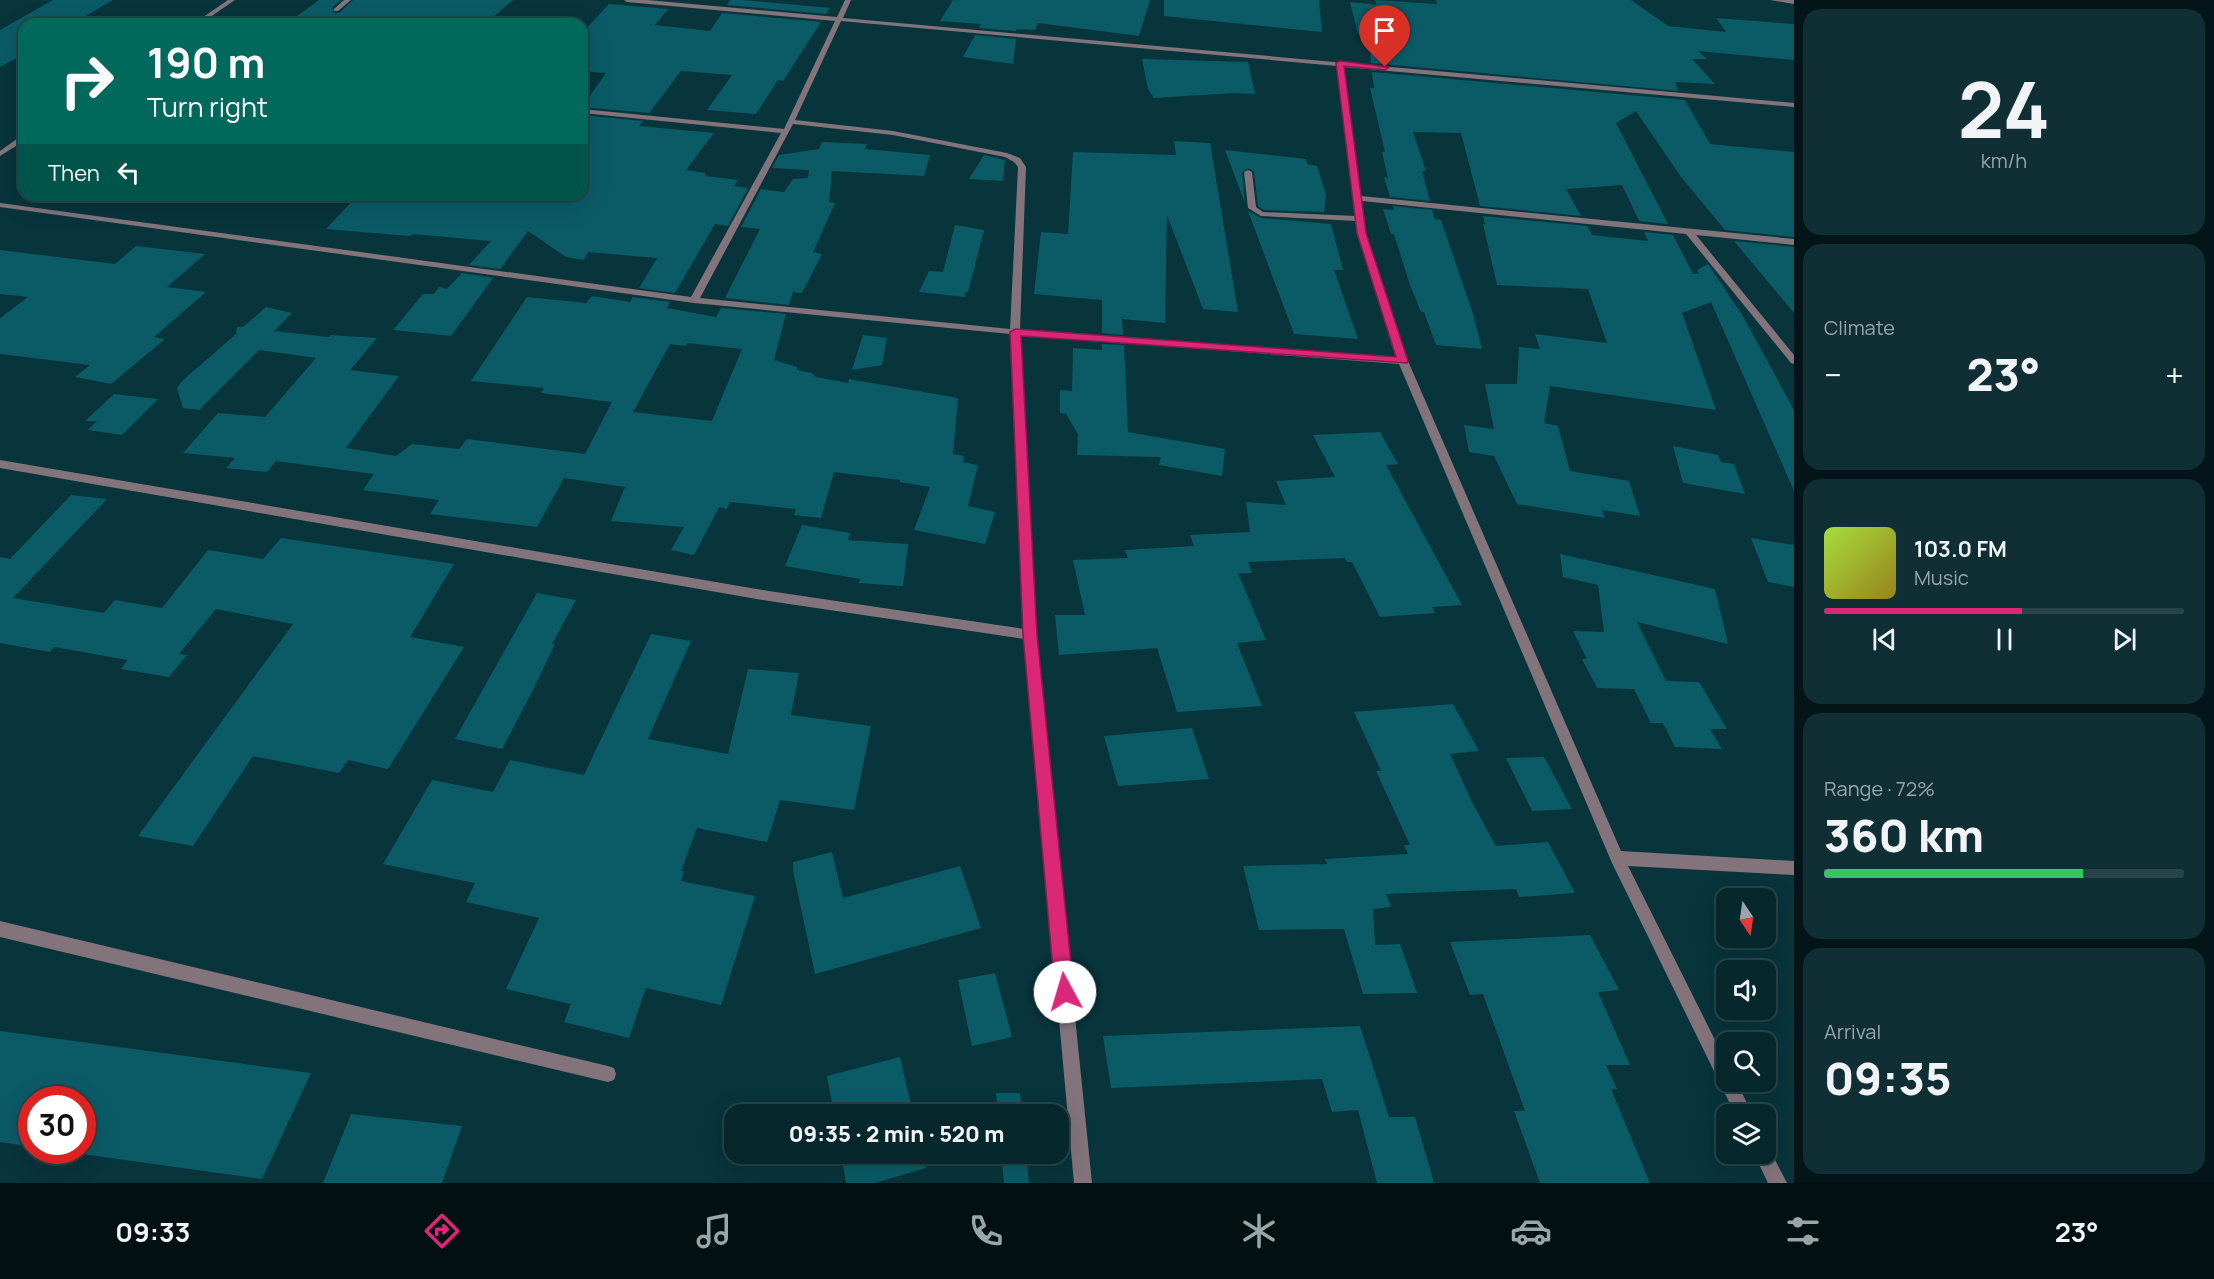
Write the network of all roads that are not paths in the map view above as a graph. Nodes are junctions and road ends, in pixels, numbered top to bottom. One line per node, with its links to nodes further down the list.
1 (232, 0): 8 (street)
2 (348, 0): 7 (street)
3 (627, 0): 9 (street)
4 (848, 0): 9 (street)
5 (1773, 0): 6 (street)
6 (1794, 2)
7 (336, 10)
8 (205, 18)
9 (839, 19): 10 (street); 13 (street)
10 (1340, 63): 11 (street); 17 (street)
11 (1794, 105)
12 (588, 111): 13 (street)
13 (788, 127): 22 (street); 23 (street)
14 (18, 142): 15 (street)
15 (0, 154)
16 (1248, 172): 19 (street)
17 (1356, 198): 19 (street); 20 (street)
18 (0, 205): 22 (street)
19 (1359, 219): 24 (street)
20 (1689, 232): 21 (street); 25 (street)
21 (1794, 242)
22 (694, 300): 23 (street)
23 (1015, 332): 24 (street); 27 (street)
24 (1403, 361): 28 (street)
25 (1794, 361)
26 (0, 464): 27 (street)
27 (1030, 635): 34 (street)
28 (1617, 858): 29 (street); 31 (street)
29 (1794, 868)
30 (0, 929): 32 (street)
31 (1716, 1058)
32 (608, 1074)
33 (1769, 1164): 35 (street)
34 (1083, 1183)
35 (1778, 1183)

